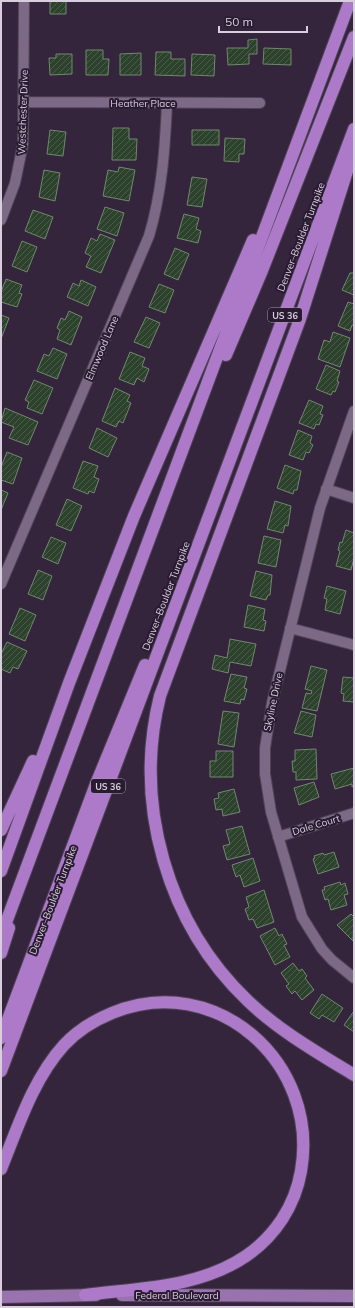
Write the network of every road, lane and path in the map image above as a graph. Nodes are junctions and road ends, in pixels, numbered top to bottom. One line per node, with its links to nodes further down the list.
1 (24, 1): 4 (street, Westchester Drive)
2 (350, 1): 7 (highway)
3 (354, 37): 12 (highway)
4 (25, 102): 5 (street, Heather Place); 10 (street, Westchester Drive)
5 (167, 103): 6 (street, Heather Place); 16 (street, Elmwood Lane)
6 (260, 103)
7 (310, 108): 12 (highway); 19 (highway)
8 (354, 130): 15 (highway, Denver–Boulder Turnpike / US 36)
9 (354, 149): 30 (highway)
10 (1, 220)
11 (354, 411): 13 (street, Skyline Drive)
12 (179, 460): 23 (highway)
13 (326, 489): 14 (street); 17 (street, Skyline Drive)
14 (354, 498)
15 (215, 500): 28 (highway); 29 (highway, Denver–Boulder Turnpike / US 36)
16 (1, 584)
17 (290, 628): 18 (street); 22 (street, Skyline Drive)
18 (354, 645)
19 (69, 683): 21 (highway); 24 (highway)
20 (354, 813): 22 (street, Dale Court)
21 (1, 830)
22 (278, 837): 27 (street, Skyline Drive)
23 (31, 856): 25 (highway); 26 (highway)
24 (1, 871)
25 (1, 936)
26 (1, 953)
27 (354, 978)
28 (1, 1038)
29 (1, 1071)
30 (354, 1075)
31 (1, 1169): 32 (highway)
32 (85, 1295): 33 (main road, Federal Boulevard); 34 (main road, Federal Boulevard)
33 (354, 1296)
34 (1, 1297)

